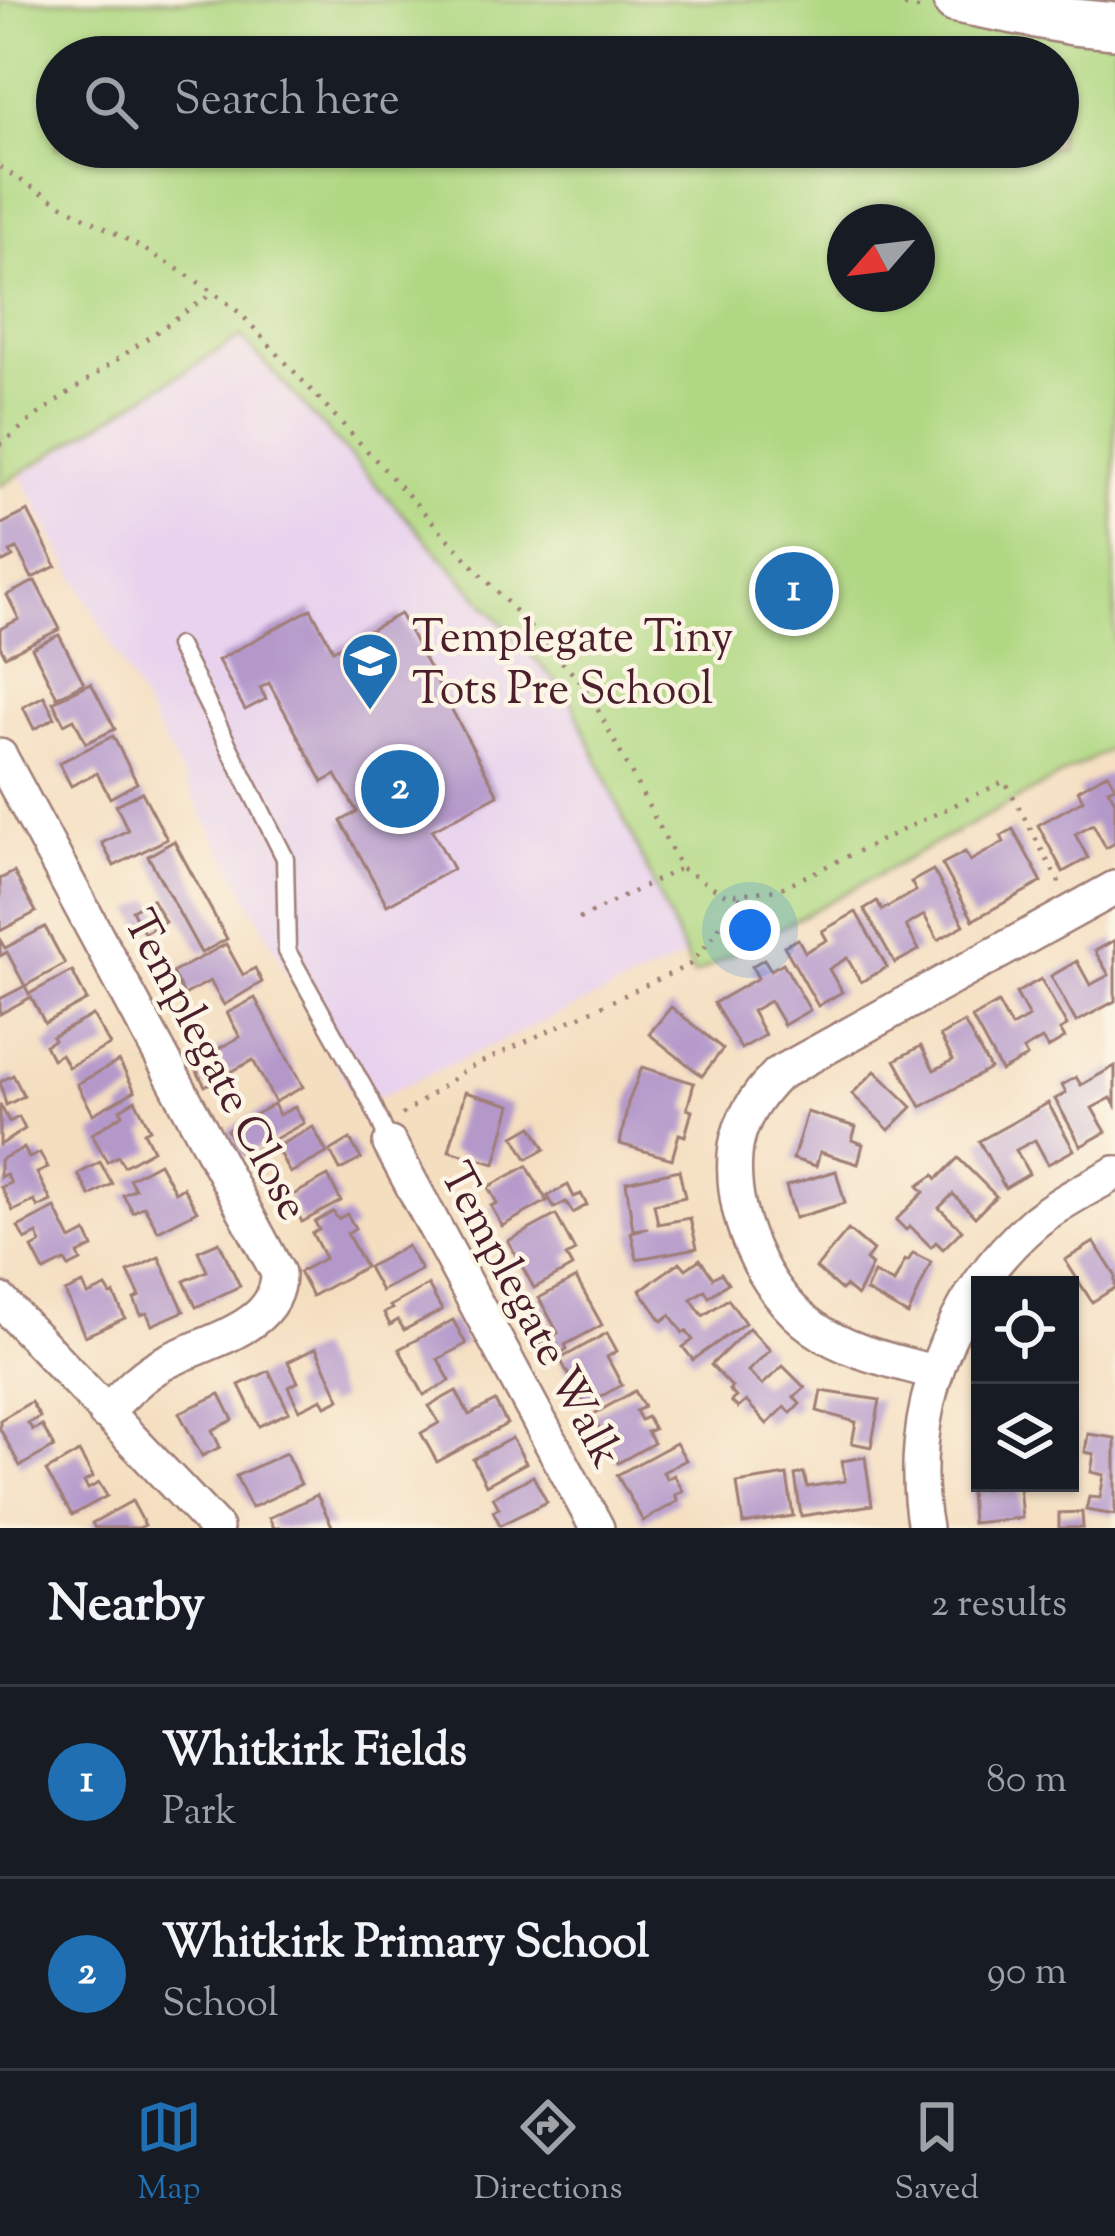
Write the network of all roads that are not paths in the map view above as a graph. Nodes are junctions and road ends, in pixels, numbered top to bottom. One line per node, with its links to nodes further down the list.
1 (956, 0): 2 (street)
2 (1115, 26)
3 (178, 646): 6 (lane)
4 (0, 756): 10 (street, Templegate Close)
5 (1115, 888): 9 (street)
6 (386, 1134): 12 (street, Templegate Walk)
7 (1115, 1173): 9 (street)
8 (0, 1300): 10 (street)
9 (936, 1373): 13 (street)
10 (105, 1413): 11 (street)
11 (216, 1528)
12 (597, 1528)
13 (925, 1528)

